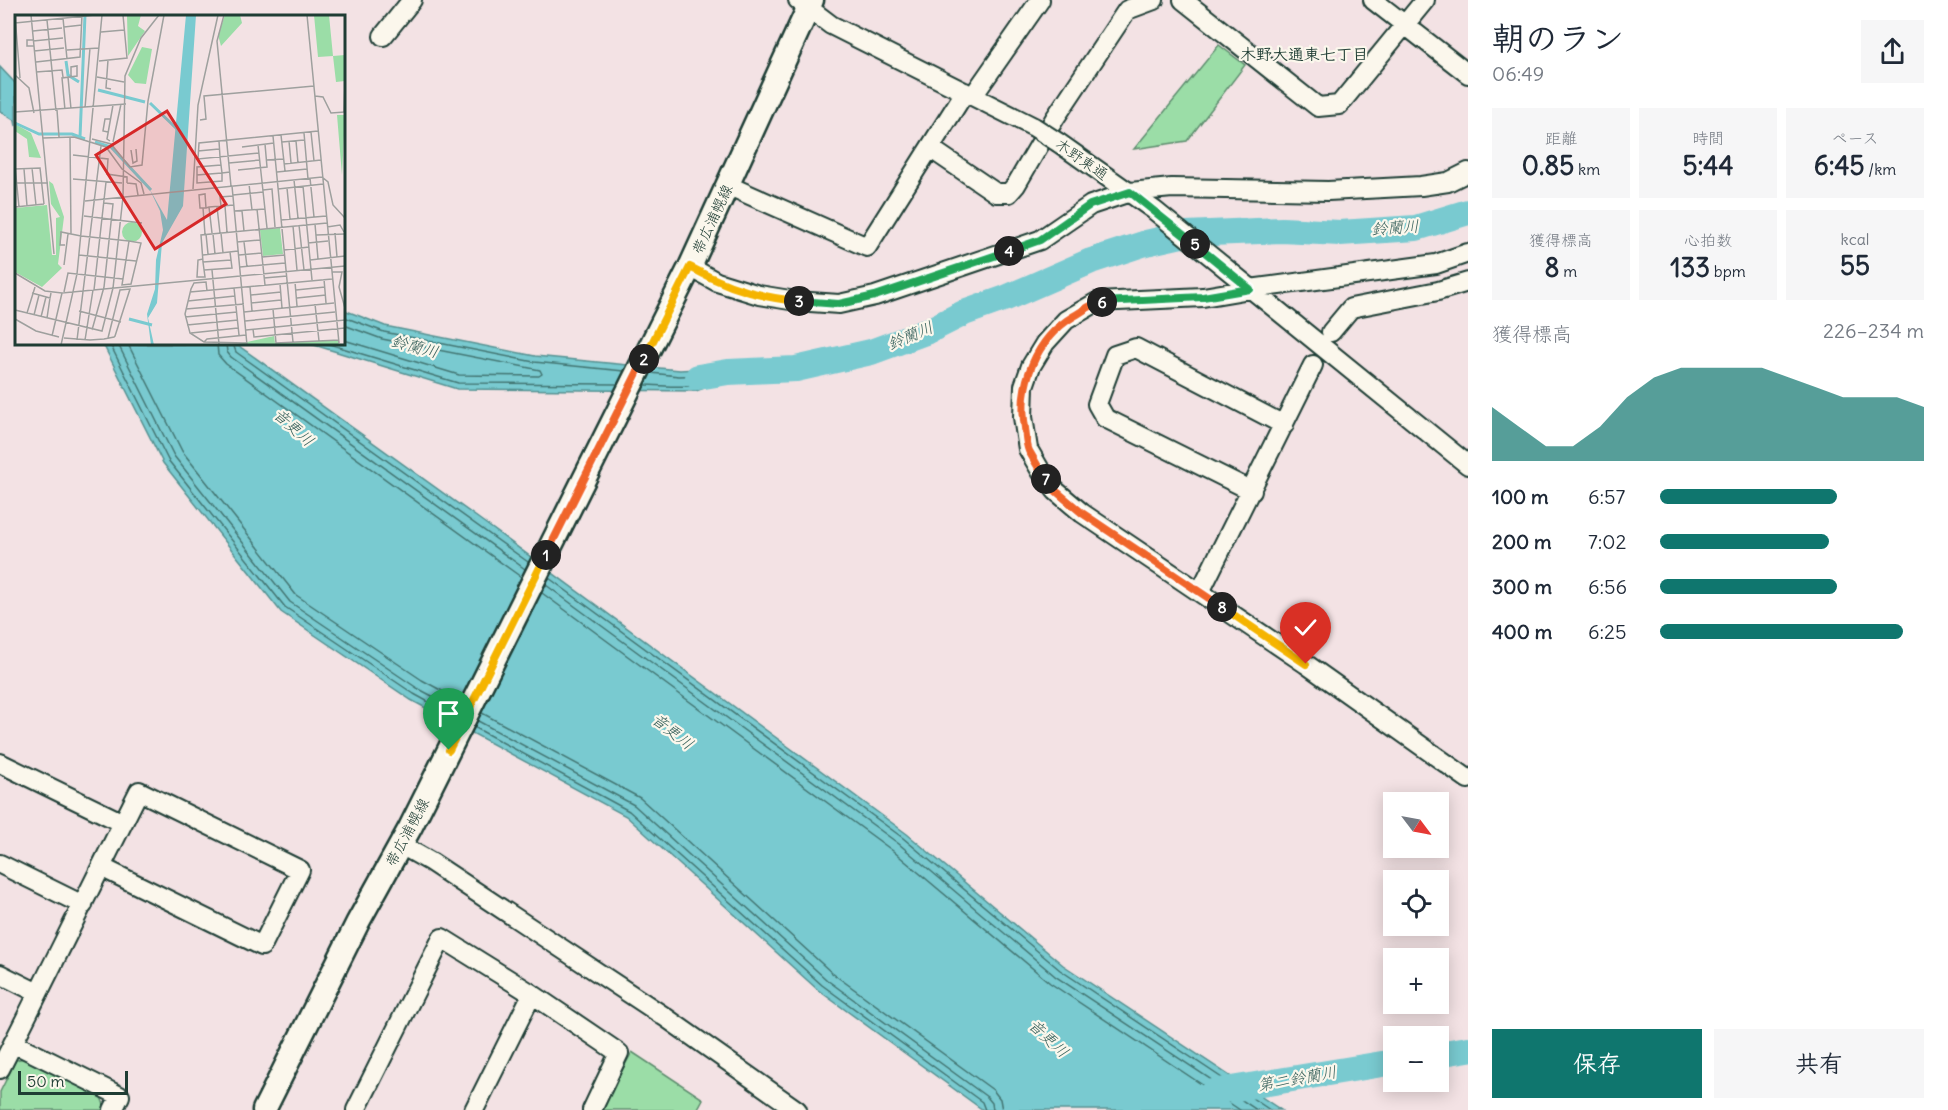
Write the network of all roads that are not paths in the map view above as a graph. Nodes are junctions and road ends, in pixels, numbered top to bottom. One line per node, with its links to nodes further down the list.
1 (412, 0): 9 (street)
2 (1039, 0): 11 (street)
3 (1154, 0): 12 (street)
4 (1183, 0): 8 (street)
5 (1372, 0): 8 (street)
6 (1425, 0): 8 (street)
7 (806, 3): 11 (street, 木野東通); 14 (main road, 帯広浦幌線)
8 (1404, 25): 10 (street)
9 (383, 36)
10 (1468, 74)
11 (969, 94): 12 (street); 15 (street, 木野東通, bridge)
12 (930, 148): 14 (street)
13 (1468, 172): 15 (street)
14 (727, 186): 17 (main road, 帯広浦幌線)
15 (1130, 192): 17 (street); 19 (street, 木野東通)
16 (1468, 253): 19 (street)
17 (685, 276): 29 (main road, 帯広浦幌線)
18 (1468, 282): 20 (street)
19 (1250, 289): 23 (street, 木野東通); 25 (street)
20 (1331, 332)
21 (1313, 365): 22 (street)
22 (1284, 425): 24 (street); 24 (street)
23 (1468, 465)
24 (1252, 491): 25 (street)
25 (1200, 592): 27 (street)
26 (0, 762): 28 (street)
27 (1468, 779)
28 (123, 823): 31 (street); 31 (street)
29 (405, 837): 39 (main road, 帯広浦幌線); 43 (street)
30 (0, 864): 32 (street)
31 (101, 867): 32 (street)
32 (83, 905): 34 (street)
33 (0, 974): 34 (street)
34 (39, 993): 36 (street)
35 (532, 994): 40 (street); 41 (street); 42 (street)
36 (13, 1043): 37 (street); 38 (street)
37 (0, 1069)
38 (113, 1110)
39 (264, 1110)
40 (356, 1110)
41 (474, 1110)
42 (592, 1110)
43 (797, 1110)

